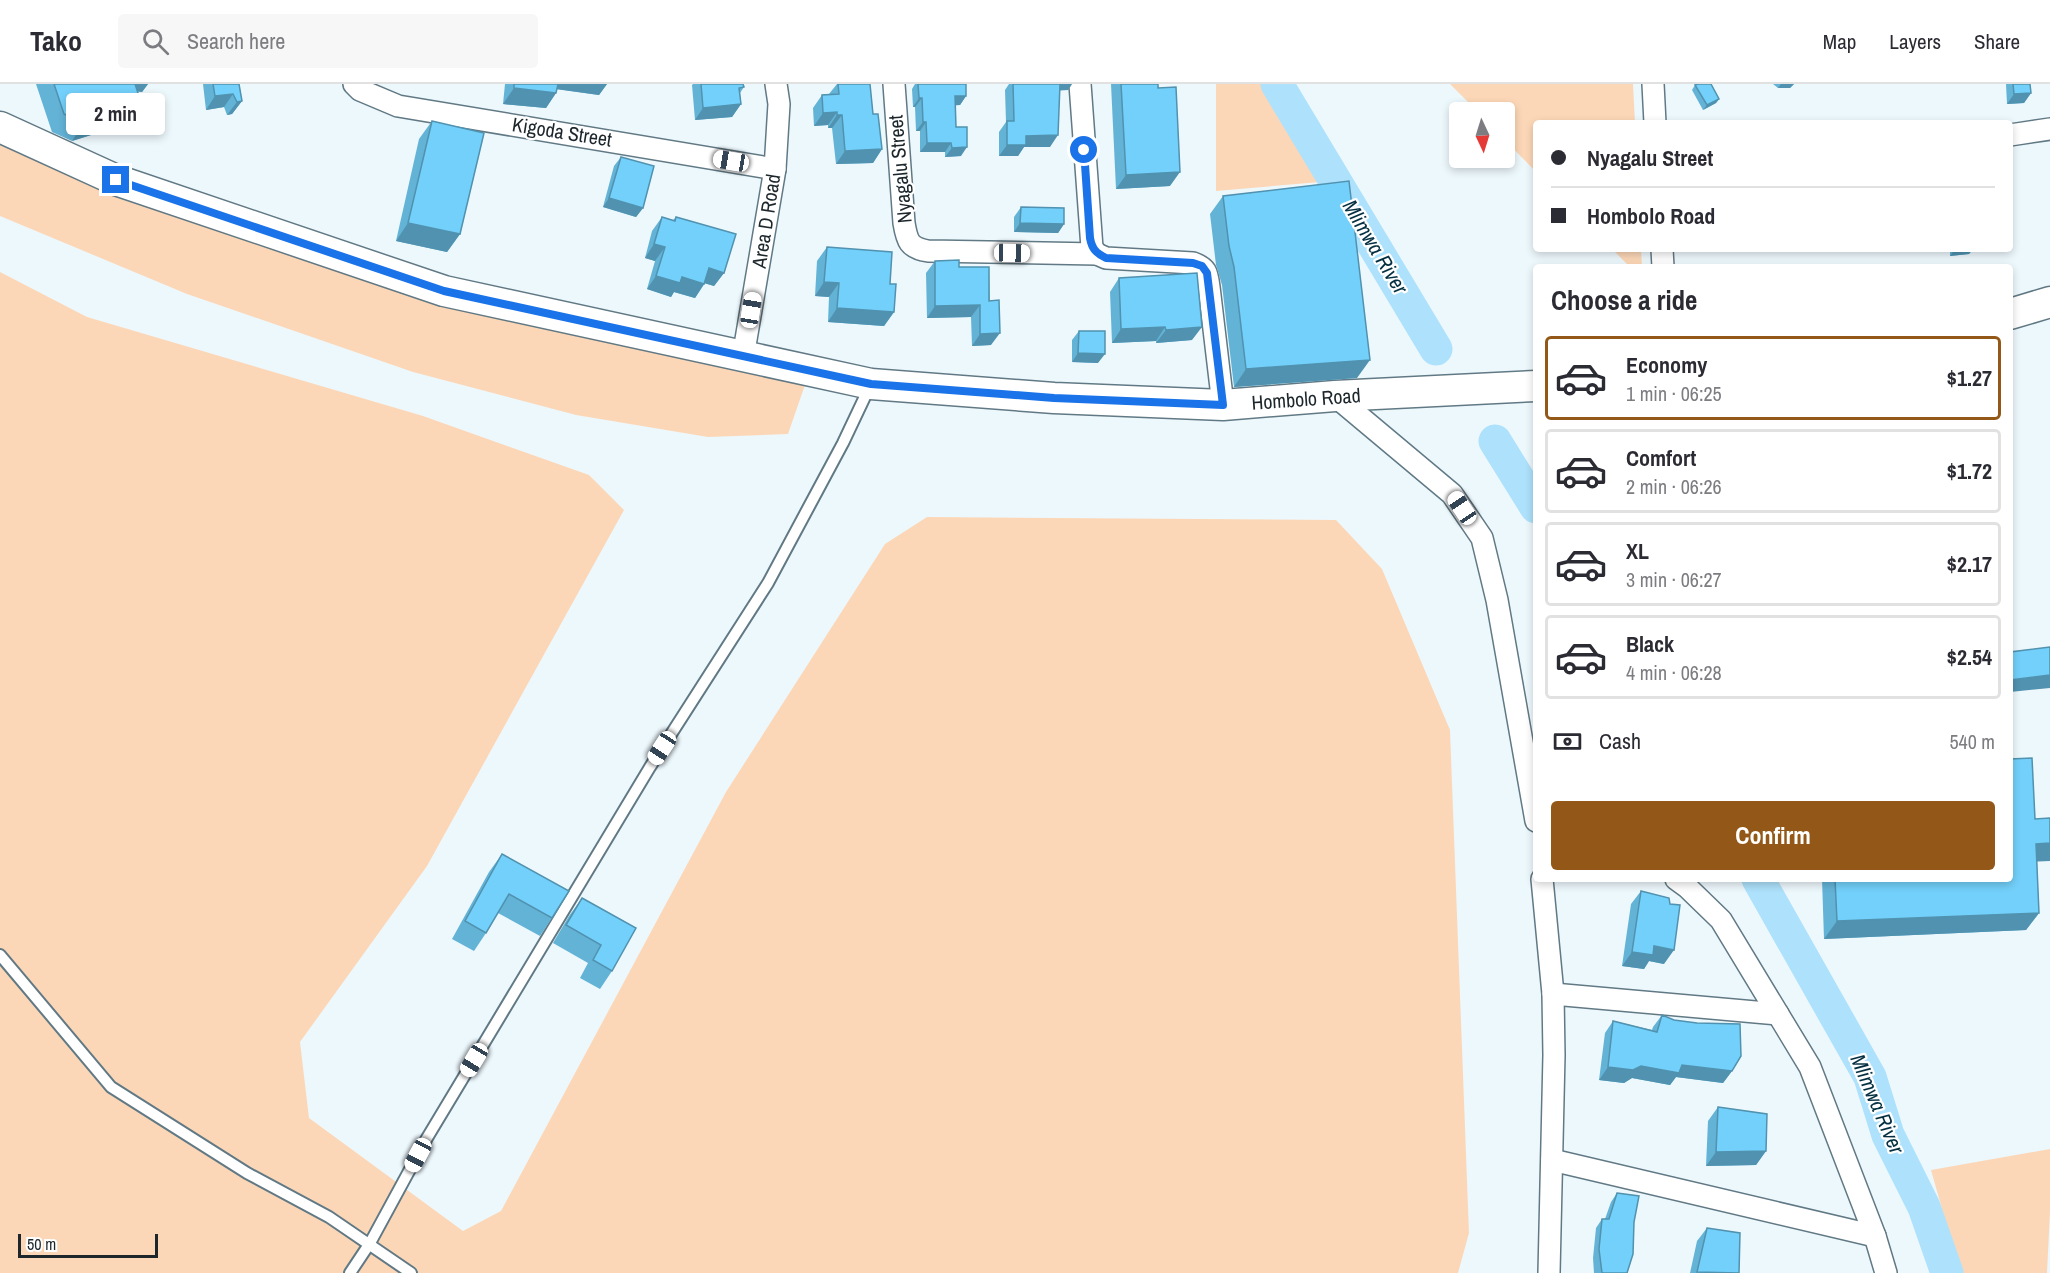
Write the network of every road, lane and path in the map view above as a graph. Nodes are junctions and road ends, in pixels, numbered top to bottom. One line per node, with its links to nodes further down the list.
1 (354, 84): 10 (street, Kigoda Street)
2 (776, 84): 10 (street, Area D Road)
3 (894, 84): 11 (street, Nyagalu Street)
4 (1080, 84): 11 (street)
5 (1653, 84): 6 (street)
6 (1655, 120)
7 (0, 127): 14 (street, Hombolo Road)
8 (2050, 129): 9 (street)
9 (2013, 135)
10 (775, 169): 14 (street, Area D Road)
11 (1097, 254): 18 (street, Nyagalu Street)
12 (2050, 302): 13 (street)
13 (2013, 313)
14 (743, 357): 15 (street, Hombolo Road)
15 (871, 384): 18 (street, Hombolo Road); 27 (lane)
16 (1533, 386): 17 (street, Hombolo Road)
17 (1335, 396): 18 (street, Hombolo Road); 19 (street)
18 (1223, 405)
19 (1533, 804)
20 (1542, 882): 23 (street)
21 (1680, 882): 24 (street)
22 (0, 955): 27 (lane)
23 (1553, 994): 24 (street); 25 (street)
24 (1778, 1014): 26 (street)
25 (1552, 1160): 26 (street); 30 (street)
26 (1875, 1236): 31 (street)
27 (370, 1244): 28 (lane); 29 (lane)
28 (351, 1273)
29 (411, 1273)
30 (1549, 1273)
31 (1886, 1273)

